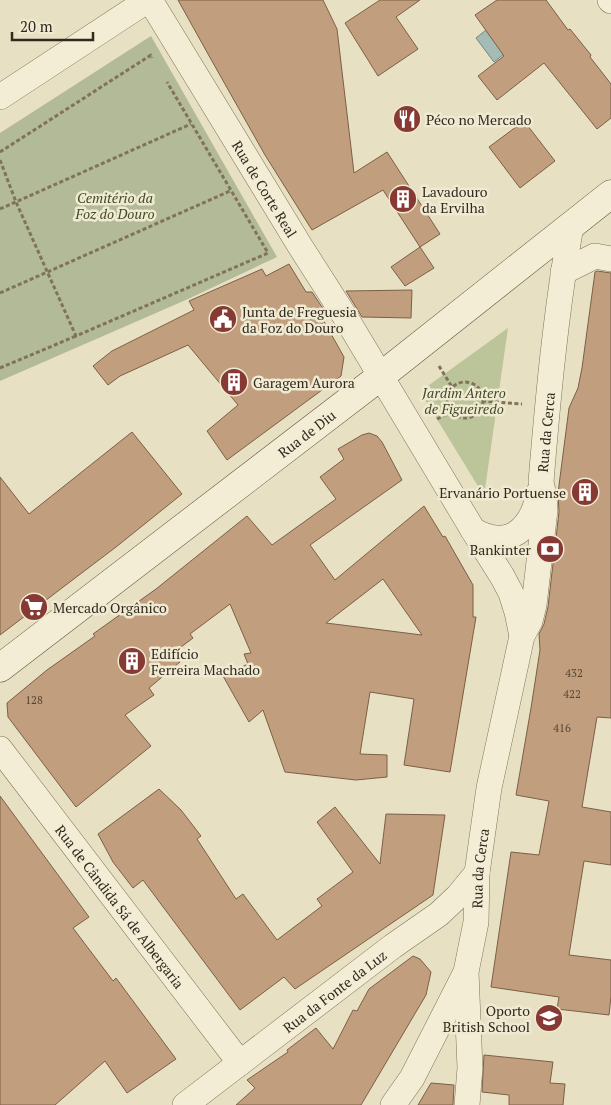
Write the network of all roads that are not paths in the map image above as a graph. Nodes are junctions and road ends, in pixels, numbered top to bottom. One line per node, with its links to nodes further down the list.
1 (149, 0): 2 (street); 7 (street, Rua de Corte Real)
2 (0, 97)
3 (611, 194): 4 (main road, Rua de Diu)
4 (571, 226): 6 (street, Rua da Cerca); 7 (main road, Rua de Diu)
5 (611, 259): 6 (street)
6 (563, 272): 8 (street, Rua da Cerca)
7 (381, 376): 9 (street); 11 (main road, Rua de Diu)
8 (541, 482): 9 (street); 10 (street, Rua da Cerca)
9 (472, 530): 10 (street, Rua da Cerca)
10 (522, 636): 13 (street, Rua da Cerca)
11 (0, 668)
12 (0, 749): 15 (street, Rua de Cândida Sá de Albergaria)
13 (477, 873): 14 (street, Rua da Cerca); 15 (street, Rua da Fonte da Luz)
14 (466, 972): 17 (street); 18 (street, Rua da Cerca)
15 (240, 1064): 16 (street, Rua da Fonte da Luz)
16 (185, 1105)
17 (393, 1105)
18 (467, 1105)

